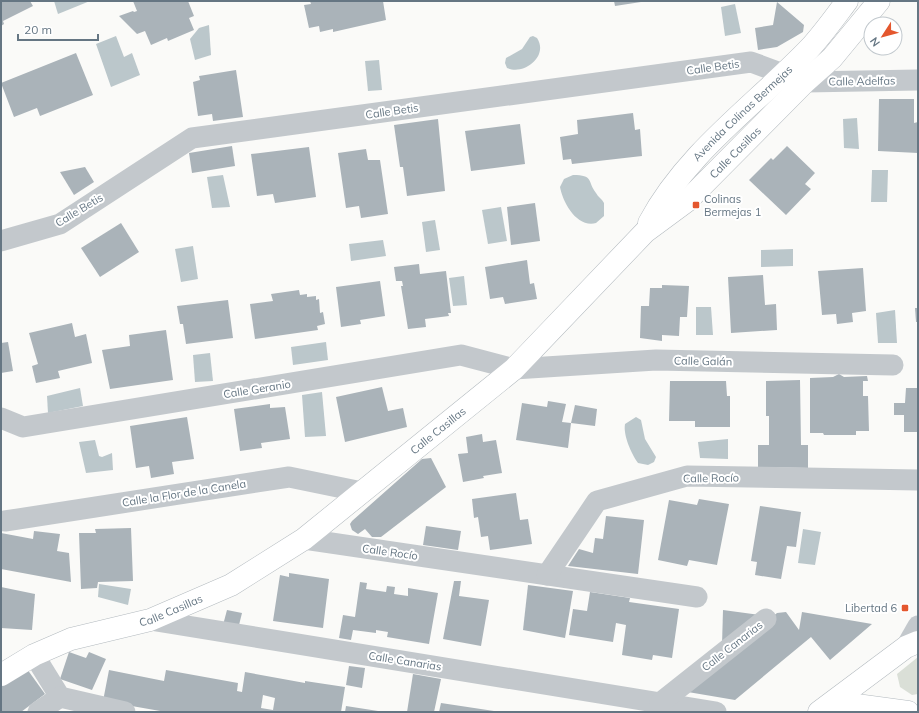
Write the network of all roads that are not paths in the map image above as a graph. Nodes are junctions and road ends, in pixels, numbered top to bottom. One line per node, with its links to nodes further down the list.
1 (847, 1): 3 (street, Avenida Colinas Bermejas)
2 (879, 1): 5 (street, Avenida Colinas Bermejas)
3 (782, 75): 5 (street, Calle Betis); 6 (street, Avenida Colinas Bermejas); 7 (street, Calle Betis)
4 (918, 80): 5 (street, Calle Adelfas)
5 (805, 82): 6 (street, Calle Casillas)
6 (645, 232): 9 (street, Calle Casillas)
7 (1, 241)
8 (893, 365): 9 (street, Calle Galán)
9 (514, 369): 10 (street, Calle Geranio); 12 (street, Calle Casillas)
10 (1, 418)
11 (918, 480): 15 (street, Calle Rocío)
12 (362, 492): 13 (street, Calle la Flor de la Canela); 14 (street, Calle Casillas)
13 (5, 521)
14 (304, 539): 15 (street, Calle Rocío); 18 (street, Calle Casillas)
15 (547, 575): 16 (street, Calle Rocío)
16 (697, 598)
17 (766, 619): 23 (street, Calle Canarias)
18 (150, 620): 21 (street, Calle Casillas); 23 (street, Calle Canarias)
19 (918, 626): 20 (street)
20 (912, 644): 24 (street)
21 (14, 664): 22 (street)
22 (60, 697): 25 (street); 26 (street)
23 (660, 703): 27 (street, Calle Canarias)
24 (827, 707): 28 (street)
25 (38, 712)
26 (125, 712)
27 (716, 712)
28 (908, 712)

